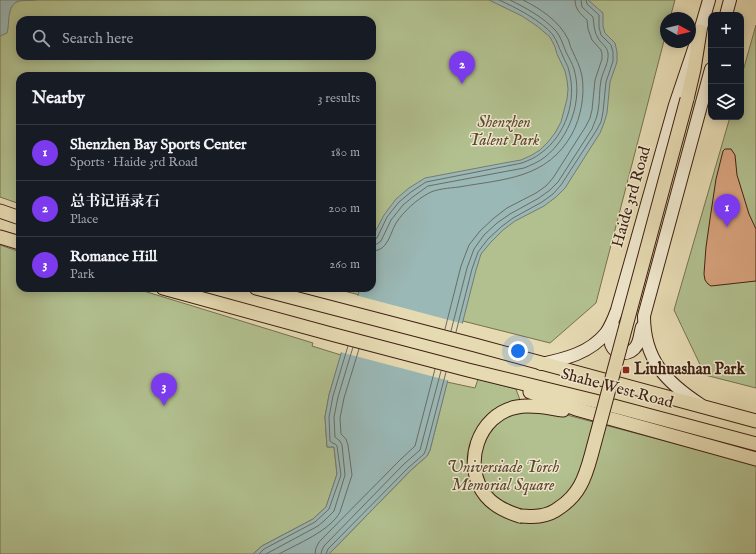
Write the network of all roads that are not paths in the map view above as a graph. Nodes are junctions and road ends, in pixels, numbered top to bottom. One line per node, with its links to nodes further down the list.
1 (709, 0): 4 (main road, Haide 3rd Road)
2 (730, 0): 3 (main road)
3 (727, 12)
4 (700, 31): 5 (main road); 14 (main road, Haide 3rd Road)
5 (694, 69): 6 (main road); 19 (main road, bridge)
6 (708, 71)
7 (708, 78): 15 (main road)
8 (0, 211): 9 (main road)
9 (16, 217)
10 (0, 237): 11 (main road)
11 (16, 242)
12 (178, 292): 17 (main road)
13 (271, 292): 16 (main road, Shahe West Road)
14 (617, 310): 15 (main road); 16 (main road, Haide 3rd Road)
15 (644, 316): 18 (main road)
16 (541, 364): 18 (main road, Shahe West Road)
17 (468, 370): 19 (main road); 21 (main road, Shahe West Road)
18 (705, 408): 20 (main road, Shahe West Road)
19 (599, 416): 22 (main road)
20 (756, 421)
21 (756, 444)
22 (756, 459)

